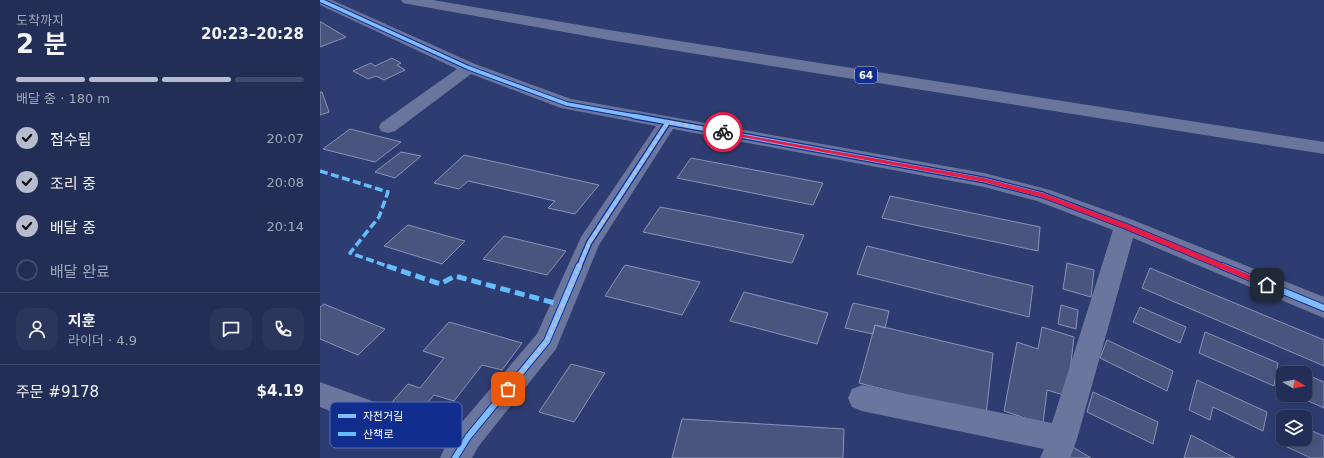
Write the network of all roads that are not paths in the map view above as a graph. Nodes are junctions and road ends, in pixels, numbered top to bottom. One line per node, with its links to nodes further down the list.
1 (320, 0): 3 (street)
2 (408, 0): 6 (main road, 64)
3 (469, 68): 4 (street); 5 (street)
4 (668, 122): 7 (street); 12 (street)
5 (388, 127)
6 (1324, 148)
7 (1125, 226): 8 (street); 13 (street)
8 (1324, 308)
9 (320, 394): 11 (street)
10 (862, 398): 13 (street)
11 (341, 402)
12 (462, 448)
13 (1059, 449)

